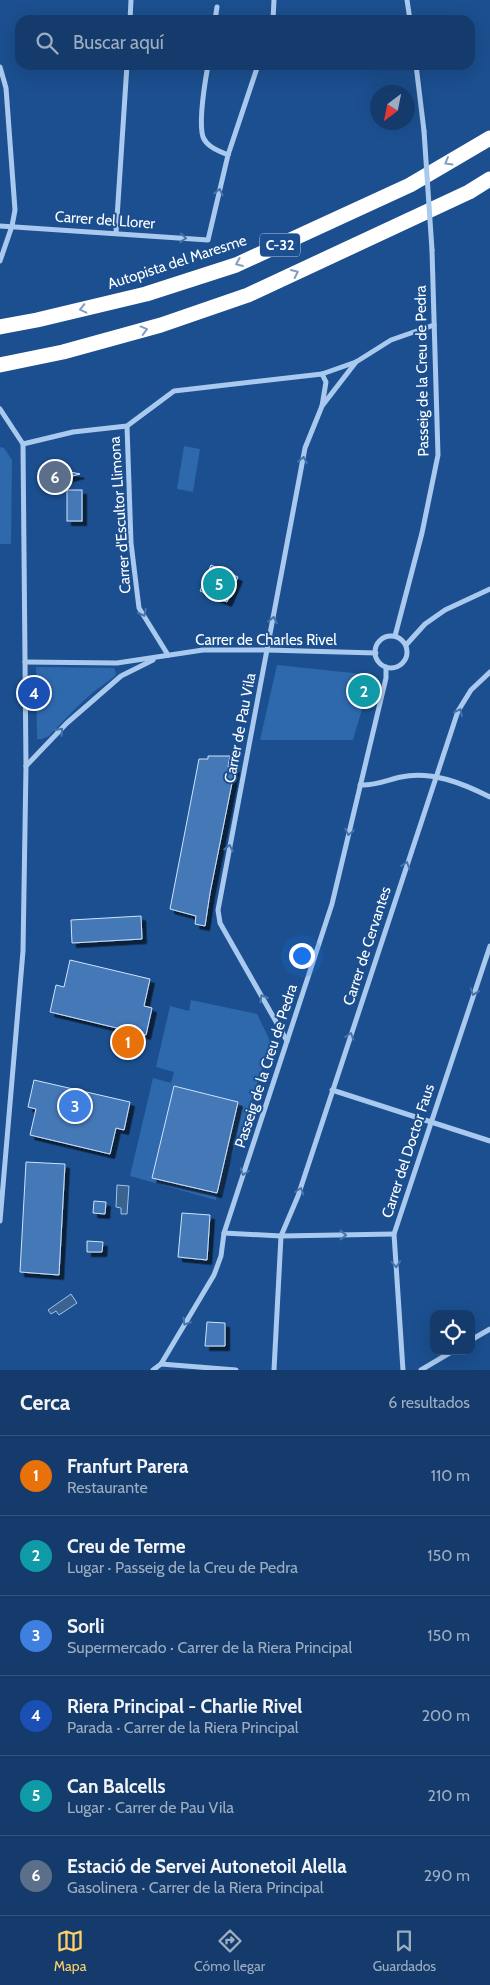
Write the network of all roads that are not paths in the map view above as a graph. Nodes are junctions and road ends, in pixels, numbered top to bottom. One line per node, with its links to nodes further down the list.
1 (131, 0): 5 (street)
2 (274, 0): 7 (street)
3 (407, 0): 8 (street)
4 (217, 6): 6 (street)
5 (130, 15)
6 (216, 15)
7 (274, 15)
8 (409, 15)
9 (0, 67): 18 (street)
10 (127, 70): 19 (street)
11 (207, 70): 15 (street)
12 (256, 70): 15 (street)
13 (417, 70): 21 (street, Passeig de la Creu de Pedra, bridge)
14 (490, 138): 22 (highway, Autopista del Maresme / C-32, one-way to 22)
15 (228, 155): 19 (street, Carrer del Llorer, one-way to 15)
16 (490, 180): 24 (highway, C-32, one-way to 16)
17 (0, 226): 18 (street, Carrer del Llorer)
18 (12, 226): 19 (street, Carrer del Llorer); 20 (street)
19 (116, 234)
20 (0, 261)
21 (434, 325): 23 (street); 31 (street, Passeig de la Creu de Pedra)
22 (0, 327)
23 (356, 362): 25 (street); 26 (street, Carrer de Pau Vila)
24 (0, 365)
25 (322, 374): 26 (street, Carrer de Pau Vila); 28 (street)
26 (322, 406): 33 (street, Carrer de Pau Vila, one-way to 26)
27 (0, 409): 29 (street)
28 (127, 426): 29 (street); 35 (street, Carrer d'Escultor Llimona, one-way to 35)
29 (23, 444): 37 (street)
30 (490, 589): 32 (street)
31 (395, 636): 32 (street); 34 (street)
32 (406, 645): 39 (street)
33 (267, 650): 34 (street, Carrer de Charles Rivel); 35 (street, Carrer de Charles Rivel); 47 (street, Carrer de Pau Vila, one-way to 33)
34 (376, 653): 39 (street)
35 (168, 655): 36 (street, Carrer de Charles Rivel)
36 (157, 658): 38 (street, Carrer de Charles Rivel); 41 (street, Carrer de Charles Rivel)
37 (25, 662): 38 (street, Carrer de Charles Rivel); 42 (street)
38 (117, 663): 41 (street)
39 (386, 667): 44 (street, Passeig de la Creu de Pedra)
40 (490, 672): 43 (street, Carrer de Cervantes, one-way to 40)
41 (120, 676): 42 (street, Carrer de Charles Rivel, one-way to 41)
42 (26, 766): 51 (street)
43 (436, 776): 44 (street); 45 (street); 48 (street, Carrer de Cervantes, one-way to 43)
44 (360, 785): 47 (street, Passeig de la Creu de Pedra, one-way to 47)
45 (490, 797)
46 (490, 946): 49 (street, Carrer del Doctor Faus, one-way to 49)
47 (287, 1041): 54 (street, Passeig de la Creu de Pedra, one-way to 54)
48 (332, 1090): 49 (street); 56 (street, Carrer de Cervantes, one-way to 48)
49 (431, 1121): 50 (street); 55 (street, Carrer del Doctor Faus)
50 (490, 1141)
51 (3, 1181): 52 (street); 53 (street)
52 (0, 1190)
53 (0, 1222)
54 (224, 1233): 56 (street); 60 (street, Passeig de la Creu de Pedra, one-way to 60)
55 (394, 1234): 56 (street, one-way to 55); 64 (street, Carrer del Doctor Faus, one-way to 64)
56 (282, 1236): 63 (street, Carrer de Cervantes)
57 (490, 1329): 58 (street)
58 (475, 1338)
59 (446, 1355): 65 (street)
60 (161, 1364): 61 (street, Passeig de la Creu de Pedra); 62 (street)
61 (153, 1370)
62 (236, 1370)
63 (274, 1370)
64 (403, 1370)
65 (422, 1370)

